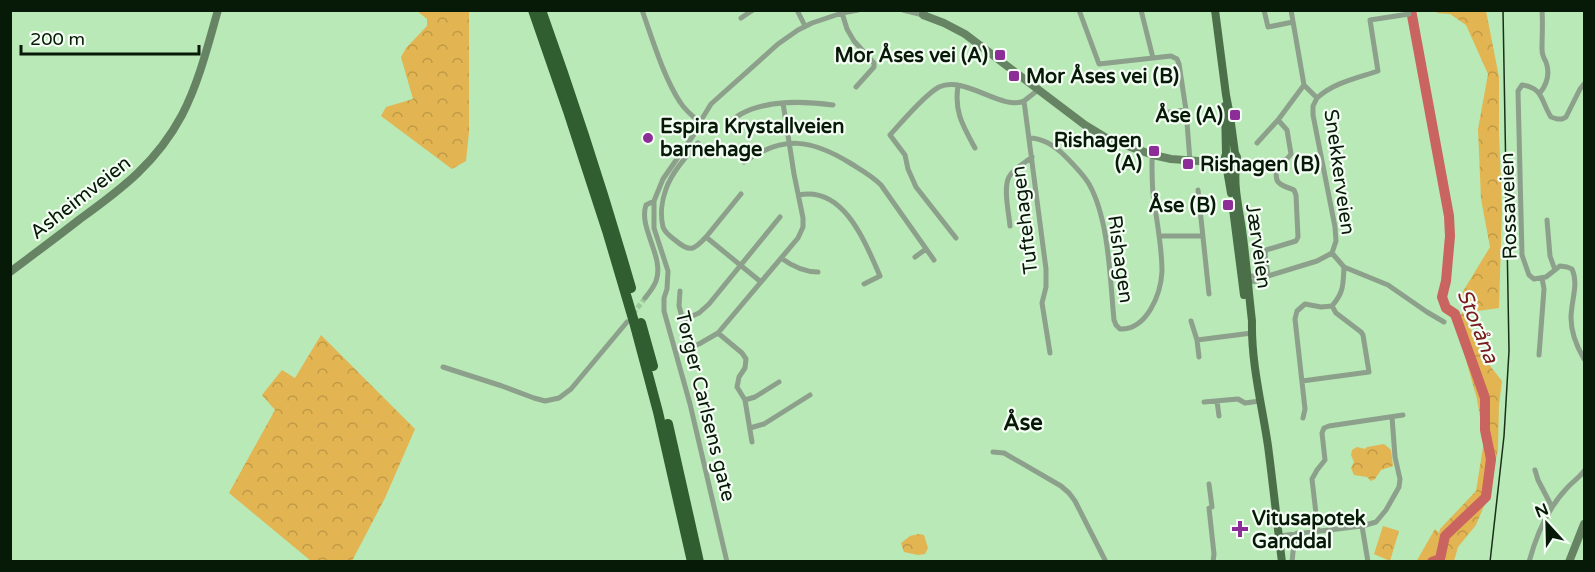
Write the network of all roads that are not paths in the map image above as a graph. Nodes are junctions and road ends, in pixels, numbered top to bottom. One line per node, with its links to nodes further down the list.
1 (218, 10): 66 (main road, Asheimveien)
2 (533, 10): 117 (highway)
3 (541, 10): 118 (highway)
4 (642, 10): 35 (street)
5 (753, 10): 18 (street)
6 (797, 10): 20 (street)
7 (858, 10): 16 (street)
8 (903, 10): 15 (street)
9 (1079, 10): 21 (street)
10 (1141, 10): 21 (street)
11 (1215, 10): 44 (main road, Jærveien)
12 (1264, 10): 19 (street)
13 (1291, 10): 19 (street)
14 (1542, 10): 27 (street)
15 (927, 13): 26 (main road)
16 (842, 14): 20 (street); 25 (street)
17 (1409, 14): 28 (street, Snekkerveien)
18 (741, 18)
19 (1293, 22): 23 (street)
20 (805, 26): 35 (street)
21 (1153, 58): 32 (street)
22 (1584, 84): 27 (street)
23 (1304, 85): 28 (street, Snekkerveien); 34 (street, Snekkerveien)
24 (958, 86): 29 (street); 41 (street); 57 (street)
25 (856, 87)
26 (1038, 90): 29 (street); 42 (main road)
27 (1540, 93): 71 (street, Rossaveien)
28 (1317, 98): 59 (street, Snekkerveien)
29 (1024, 101): 37 (street, Tuftehagen)
30 (783, 103): 31 (street); 36 (street); 40 (street)
31 (833, 105)
32 (1186, 111): 33 (street); 45 (street)
33 (1161, 113)
34 (1278, 120): 39 (street, Snekkerveien); 70 (street)
35 (700, 122): 50 (street, Torger Carlsens gate)
36 (726, 125)
37 (1029, 138): 43 (street, Tuftehagen); 54 (street, Rishagen)
38 (698, 143): 56 (street)
39 (1257, 143)
40 (790, 144): 46 (street); 49 (street); 58 (street)
41 (975, 148)
42 (1153, 155): 45 (main road); 54 (street, Rishagen)
43 (1032, 157): 53 (street); 88 (street, Tuftehagen)
44 (1229, 159): 45 (main road); 72 (main road, Jærveien)
45 (1190, 160)
46 (744, 162)
47 (1198, 190): 55 (street)
48 (741, 194): 56 (street)
49 (799, 195): 61 (street); 69 (street)
50 (654, 201): 77 (street); 87 (street, Torger Carlsens gate)
51 (780, 217): 63 (street)
52 (1547, 220): 65 (street)
53 (1010, 226)
54 (1159, 236): 55 (street)
55 (1202, 236): 76 (street)
56 (706, 237): 63 (street)
57 (956, 238)
58 (926, 249): 60 (street); 62 (street)
59 (1332, 253): 64 (street); 70 (street, Snekkerveien)
60 (915, 257)
61 (781, 258): 67 (street); 73 (street)
62 (934, 260)
63 (740, 265): 73 (street); 79 (street)
64 (1344, 267): 78 (street); 81 (street)
65 (1555, 270): 71 (street, Rossaveien); 91 (street)
66 (10, 272)
67 (818, 272)
68 (888, 273): 69 (street)
69 (880, 276): 74 (street)
70 (1268, 276): 72 (street, Snekkerveien)
71 (1542, 278): 89 (street)
72 (1245, 279): 84 (main road, Jærveien)
73 (760, 282): 83 (street)
74 (864, 284)
75 (680, 291): 79 (street)
76 (1209, 294)
77 (645, 298)
78 (1332, 306): 93 (street); 93 (street)
79 (683, 320): 85 (street)
80 (1191, 321): 86 (street)
81 (1444, 321)
82 (627, 322): 92 (street)
83 (718, 333): 87 (street); 96 (street)
84 (1252, 333): 86 (street); 98 (main road, Jærveien)
85 (687, 335)
86 (1197, 340): 90 (street)
87 (676, 352): 119 (street, Torger Carlsens gate)
88 (1050, 352)
89 (1539, 356)
90 (1199, 357)
91 (1584, 359)
92 (443, 367)
93 (1302, 381): 104 (street)
94 (779, 382): 96 (street)
95 (810, 395): 105 (street)
96 (745, 400): 105 (street)
97 (1217, 400): 98 (street); 99 (street); 101 (street)
98 (1260, 401): 102 (main road, Jærveien)
99 (1204, 402)
100 (1403, 415): 103 (street)
101 (1219, 416)
102 (1262, 417): 116 (main road, Jærveien); 122 (main road, Jærveien)
103 (1392, 417): 113 (street); 114 (street)
104 (1303, 418)
105 (750, 428): 106 (street)
106 (752, 442)
107 (993, 452): 120 (street)
108 (1535, 470): 111 (street)
109 (1584, 471): 111 (street)
110 (1209, 483): 121 (street)
111 (1552, 507): 125 (street)
112 (1584, 524): 126 (main road)
113 (1362, 526): 114 (street); 124 (street)
114 (1318, 531): 115 (street)
115 (1297, 534): 116 (street); 123 (street)
116 (1279, 536): 122 (main road, Jærveien)
117 (692, 561)
118 (699, 561)
119 (727, 561)
120 (1106, 561)
121 (1213, 561)
122 (1280, 561)
123 (1292, 561)
124 (1368, 561)
125 (1529, 561)
126 (1569, 561)

